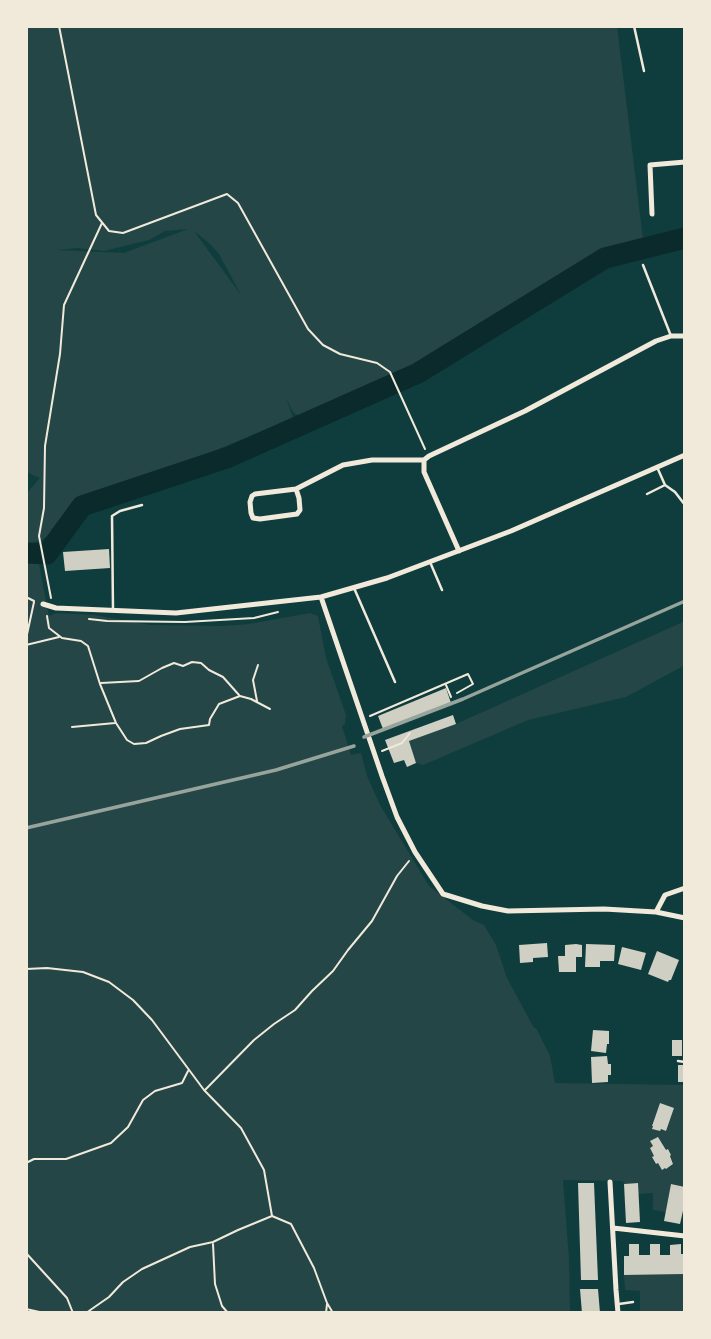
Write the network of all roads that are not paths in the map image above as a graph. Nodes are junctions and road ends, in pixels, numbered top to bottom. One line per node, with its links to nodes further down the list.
1 (634, 26): 2 (lane)
2 (644, 71)
3 (685, 162): 4 (street)
4 (652, 214)
5 (643, 265): 6 (lane)
6 (671, 336): 7 (street); 9 (street)
7 (685, 336)
8 (685, 455): 10 (street)
9 (426, 458): 12 (street); 16 (street)
10 (657, 467): 11 (lane); 16 (street)
11 (665, 485): 13 (lane); 15 (lane)
12 (296, 489): 12 (street)
13 (647, 494)
14 (142, 505): 22 (lane)
15 (685, 505)
16 (459, 551): 17 (street)
17 (430, 562): 18 (street); 19 (lane)
18 (354, 588): 20 (street); 23 (lane)
19 (442, 590)
20 (321, 597): 22 (street); 25 (street)
21 (43, 604): 22 (street)
22 (113, 610)
23 (395, 682)
24 (685, 888): 25 (street)
25 (656, 912): 26 (street)
26 (685, 918)
27 (678, 1061): 28 (lane)
28 (685, 1062)
29 (610, 1182): 30 (street)
30 (613, 1228): 31 (street); 33 (street)
31 (685, 1236)
32 (633, 1302): 33 (lane)
33 (617, 1304): 34 (street)
34 (618, 1313)

